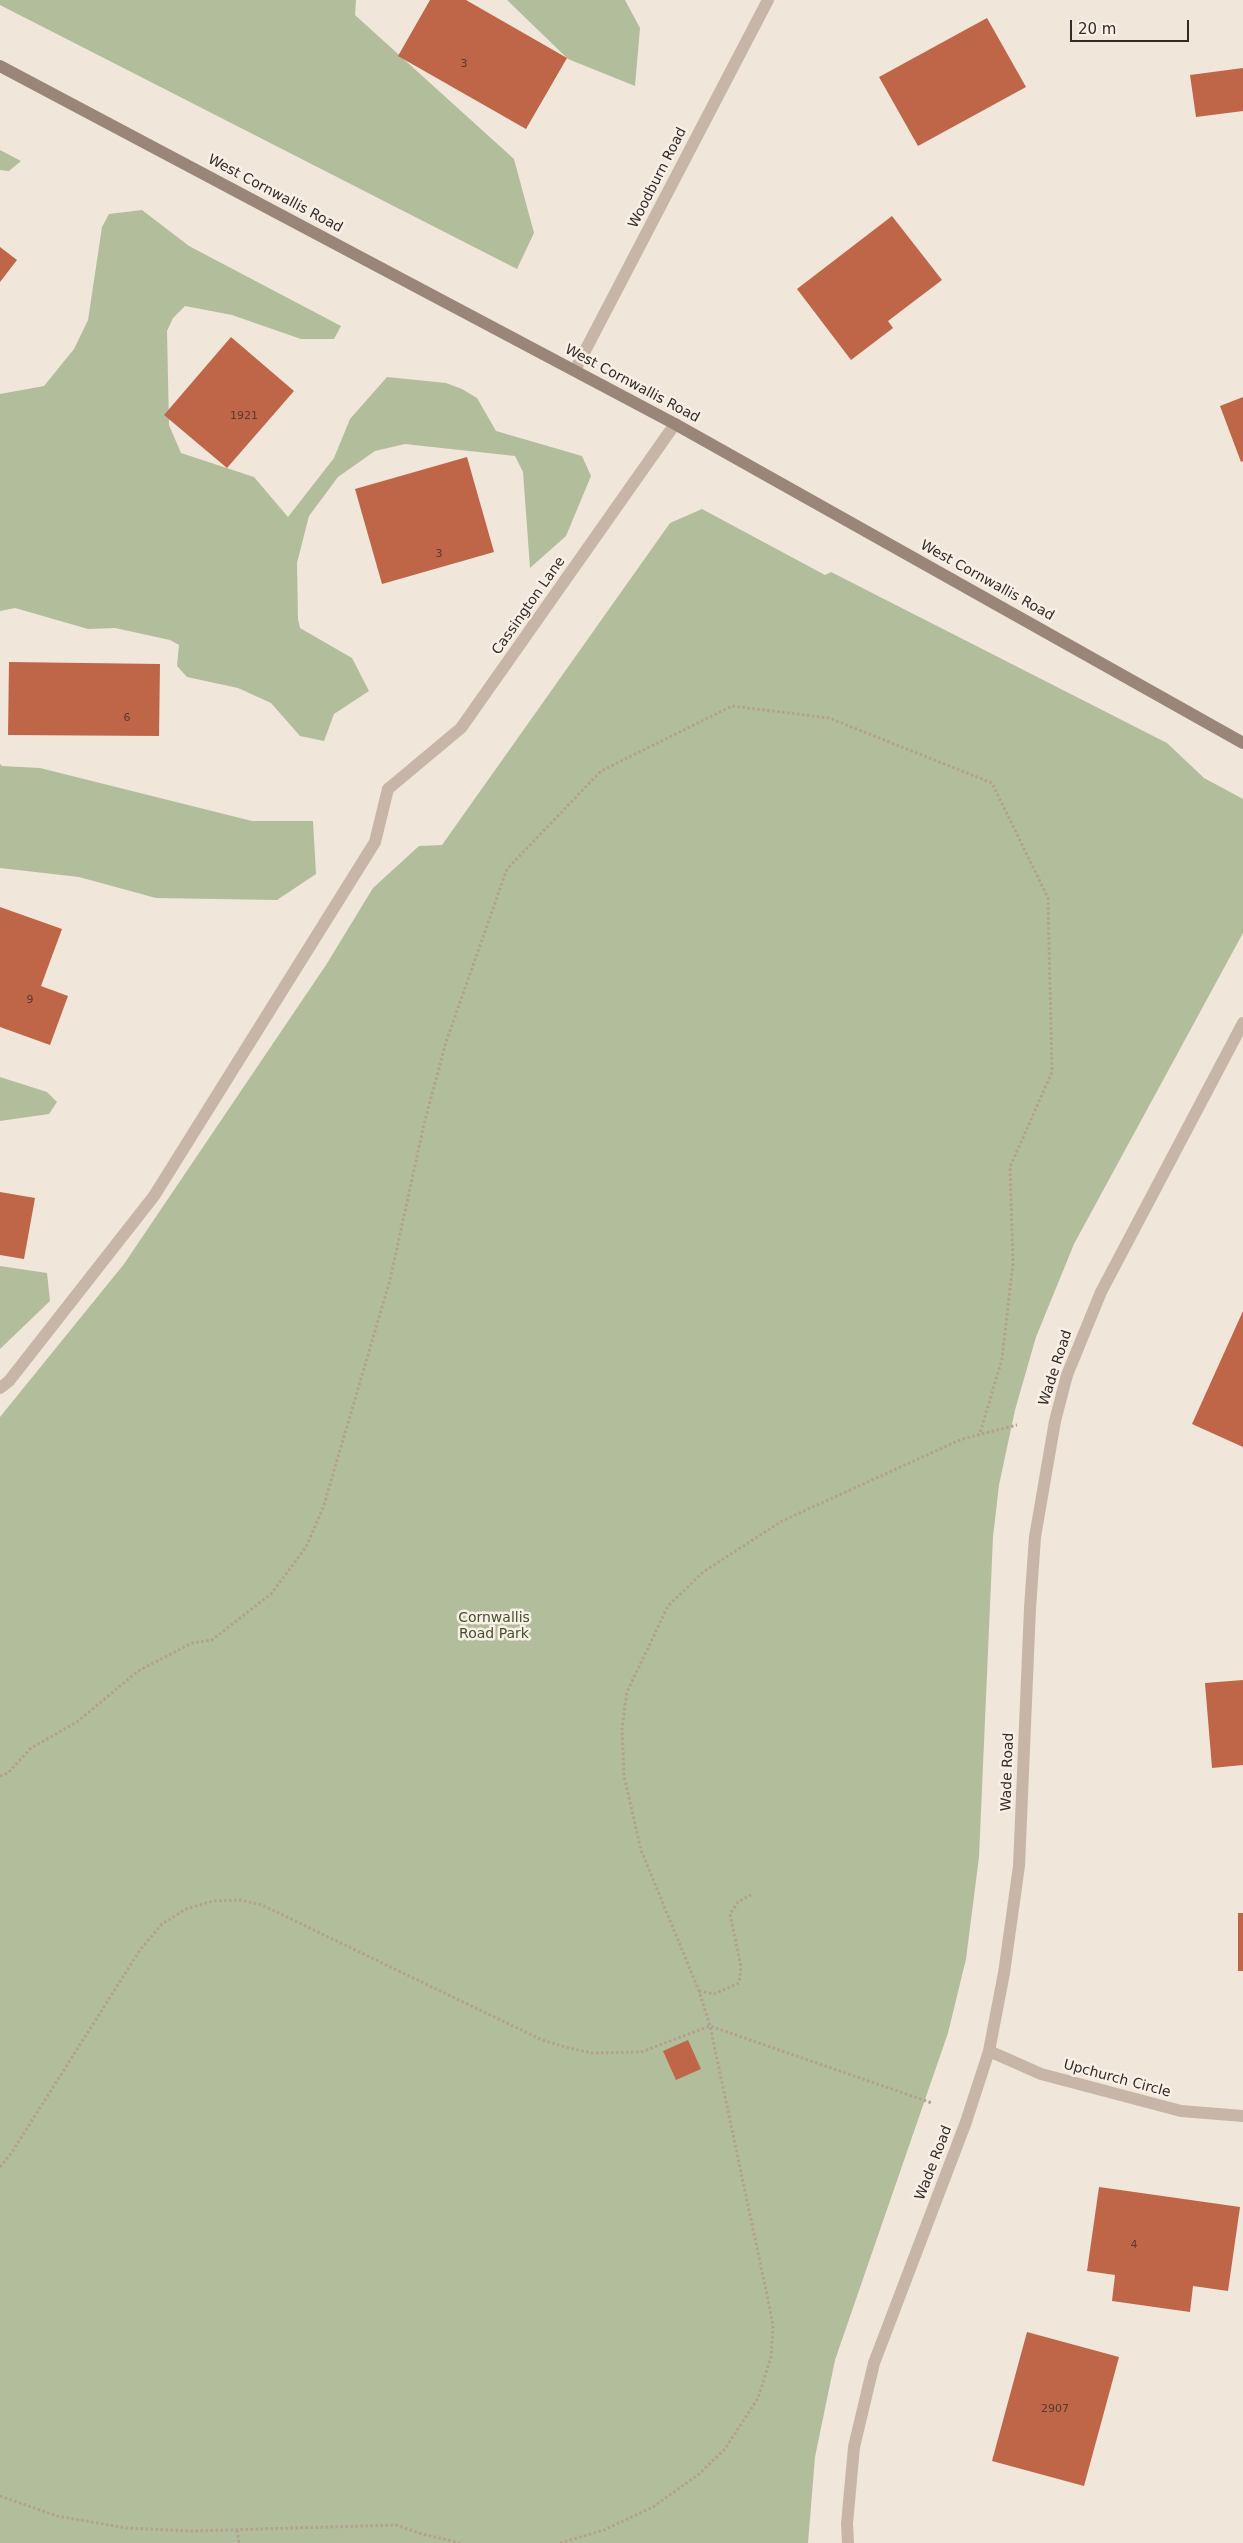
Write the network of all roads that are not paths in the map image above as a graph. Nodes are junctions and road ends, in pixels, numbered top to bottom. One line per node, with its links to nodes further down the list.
1 (766, 0): 3 (street, Woodburn Road)
2 (0, 66): 3 (street, West Cornwallis Road)
3 (575, 370): 4 (street, West Cornwallis Road)
4 (675, 424): 5 (street, West Cornwallis Road); 7 (street, Cassington Lane)
5 (1243, 742)
6 (1243, 1023): 8 (street, Wade Road)
7 (0, 1388)
8 (989, 2051): 9 (street, Upchurch Circle); 10 (street, Wade Road)
9 (1243, 2116)
10 (848, 2543)

